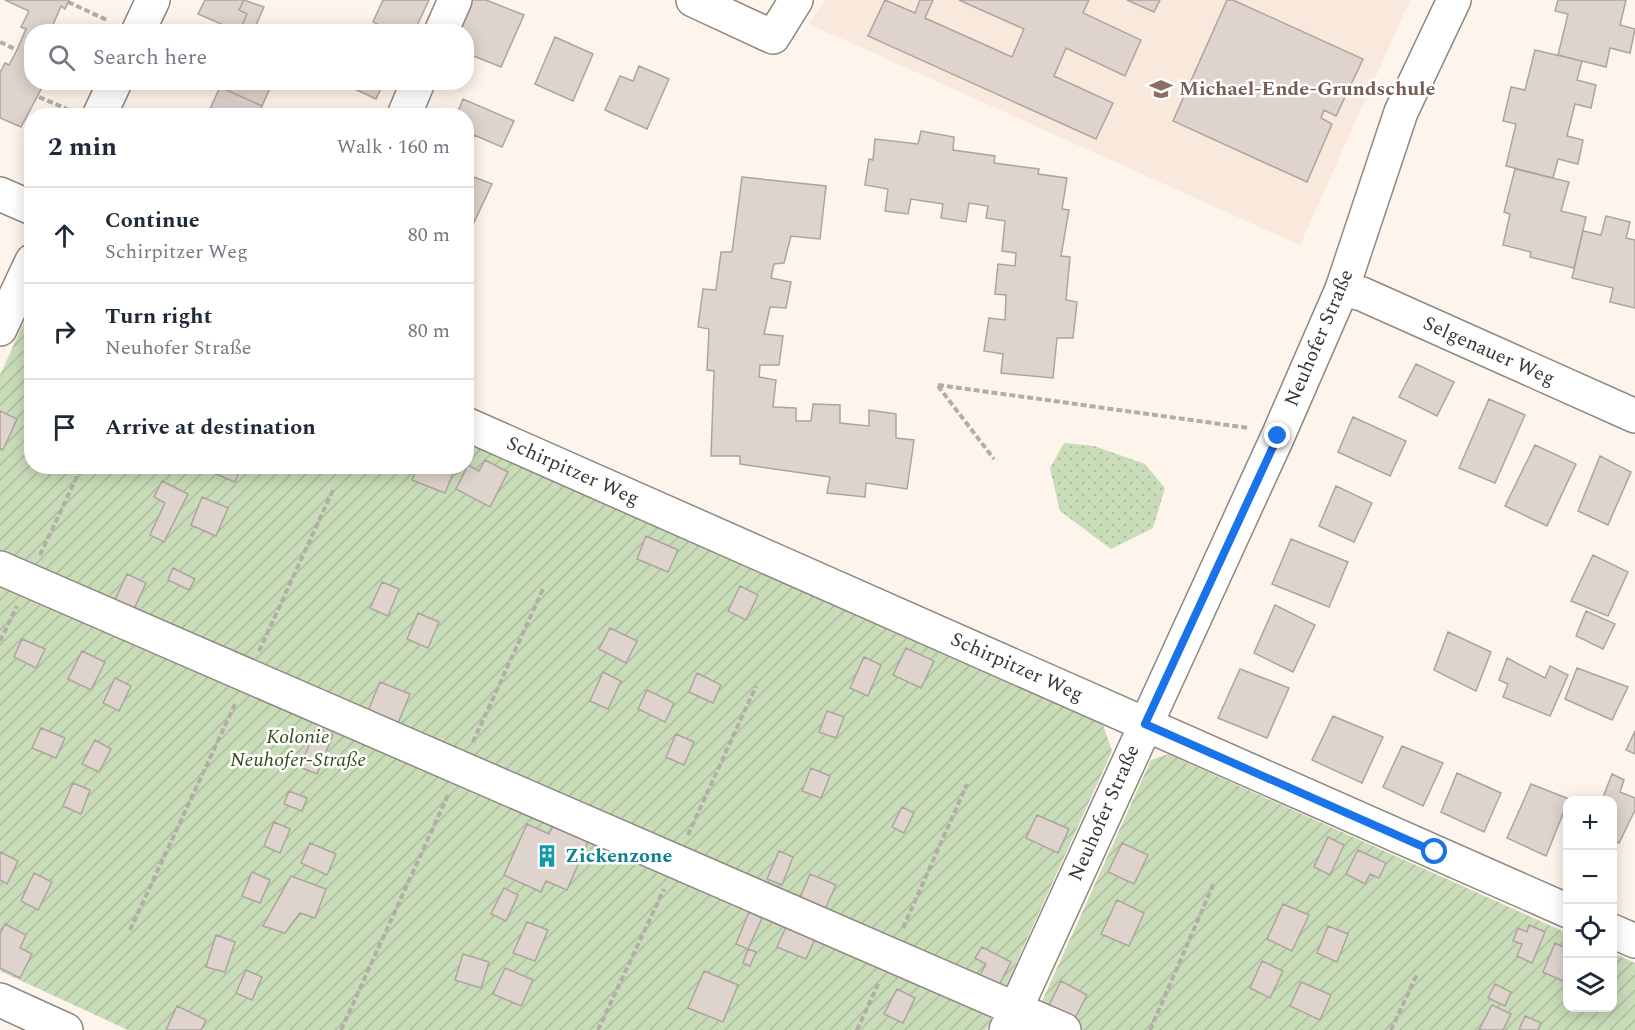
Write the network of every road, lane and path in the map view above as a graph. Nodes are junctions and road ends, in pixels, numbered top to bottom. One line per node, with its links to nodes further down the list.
1 (153, 0): 8 (street)
2 (455, 0): 9 (street)
3 (693, 0): 4 (street)
4 (796, 0)
5 (1454, 0): 21 (street, Neuhofer Straße)
6 (68, 2): 7 (path)
7 (107, 20)
8 (142, 24)
9 (444, 24)
10 (0, 42): 11 (path)
11 (16, 50)
12 (111, 90): 16 (street)
13 (415, 90): 17 (street)
14 (39, 97): 15 (path)
15 (63, 108)
16 (103, 108)
17 (407, 108)
18 (0, 194): 19 (street)
19 (24, 204)
20 (24, 278): 22 (street)
21 (1342, 289): 23 (street, Selgenauer Weg); 25 (street, Neuhofer Straße)
22 (0, 329)
23 (1635, 416)
24 (474, 428): 31 (street, Schirpitzer Weg)
25 (1278, 436): 26 (path); 31 (street, Neuhofer Straße)
26 (994, 459)
27 (334, 488): 30 (path)
28 (0, 568): 30 (street)
29 (544, 587): 32 (path)
30 (248, 675): 32 (street); 36 (path)
31 (1145, 724): 35 (street, Schirpitzer Weg); 42 (street, Neuhofer Straße)
32 (460, 768): 39 (street); 45 (path)
33 (967, 784): 39 (path)
34 (1214, 883): 48 (path)
35 (1563, 909)
36 (130, 930)
37 (1617, 933): 38 (street)
38 (1635, 941)
39 (891, 955): 42 (street); 46 (path)
40 (1417, 974): 49 (path)
41 (0, 1000): 43 (street)
42 (1010, 1019): 47 (street)
43 (29, 1022): 44 (street)
44 (66, 1030)
45 (341, 1030)
46 (857, 1030)
47 (1064, 1030)
48 (1150, 1030)
49 (1392, 1030)

